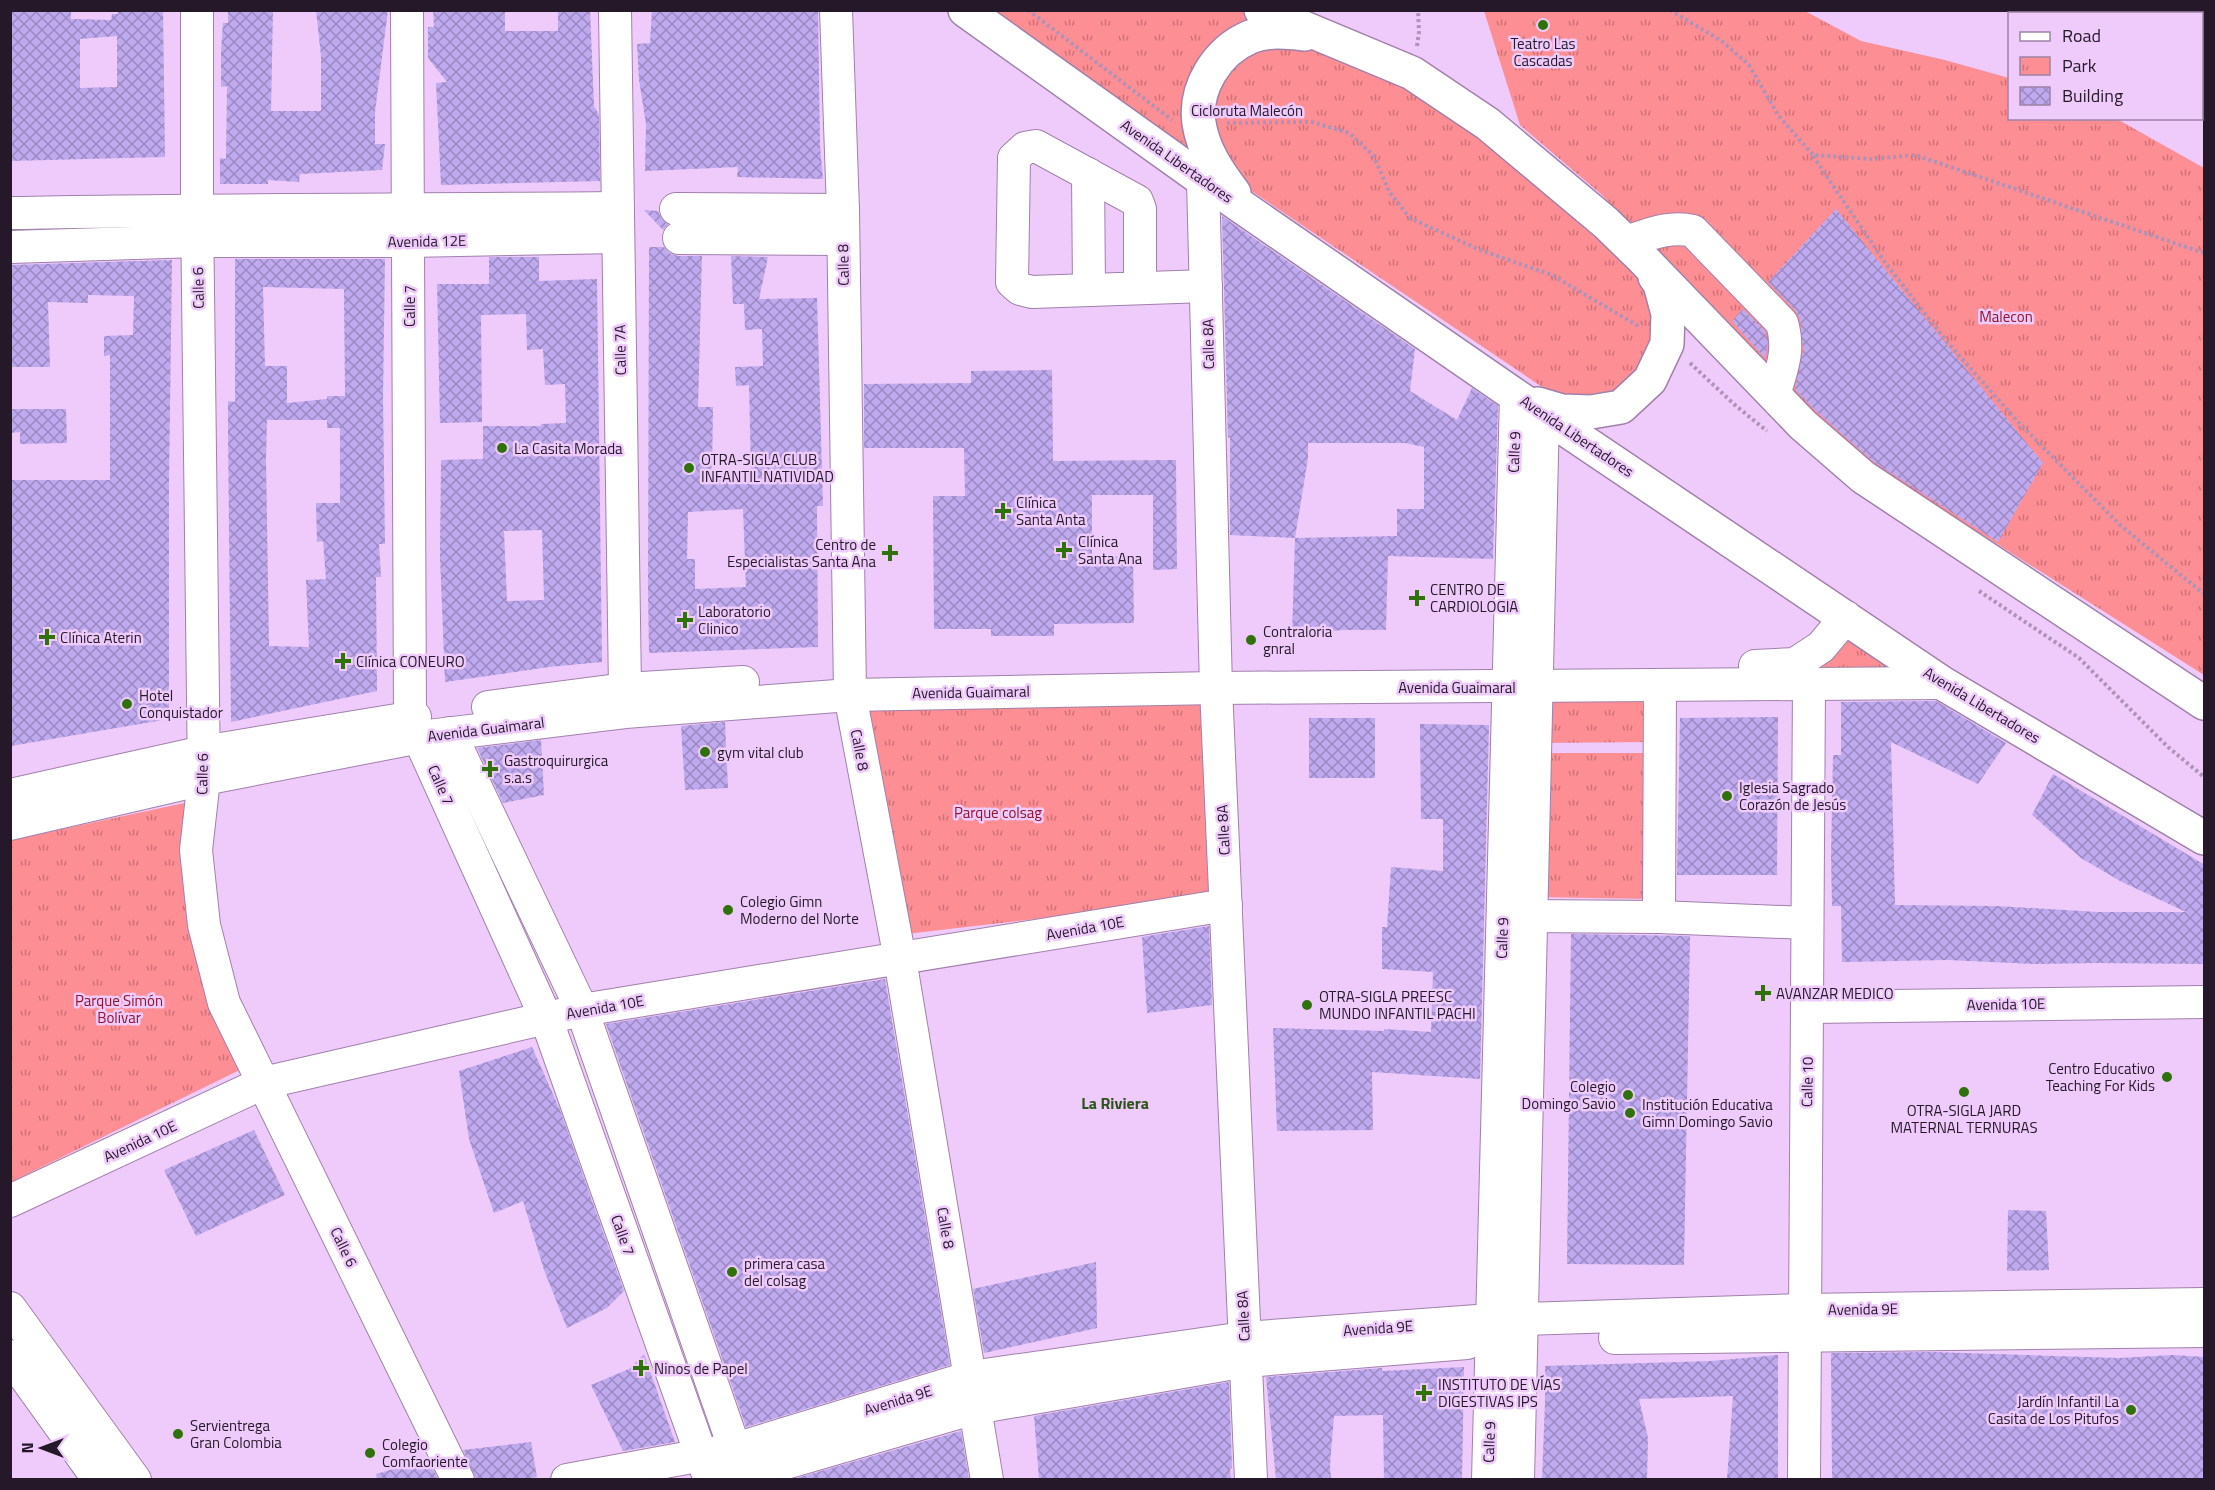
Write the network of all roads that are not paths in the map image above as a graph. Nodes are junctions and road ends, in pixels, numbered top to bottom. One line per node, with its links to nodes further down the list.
1 (197, 10): 10 (street, Calle 6)
2 (407, 10): 12 (street, Calle 7)
3 (615, 10): 14 (street, Calle 7A)
4 (836, 10): 16 (street, Calle 8)
5 (965, 10): 9 (main road, Avenida Libertadores)
6 (1261, 10): 7 (main road)
7 (1319, 35): 11 (main road); 20 (main road)
8 (1088, 174): 22 (street); 23 (street); 23 (street)
9 (1203, 180): 11 (main road, Avenida Libertadores); 21 (street, Calle 8A)
10 (196, 209): 12 (street, Avenida 12E); 13 (street, Avenida 12E); 17 (street, Calle 6)
11 (1245, 209): 25 (main road, Avenida Libertadores)
12 (409, 210): 14 (street, Avenida 12E); 18 (street, Calle 7)
13 (10, 213)
14 (618, 223): 18 (street, Avenida 12E); 33 (street, Calle 7A)
15 (678, 223): 16 (street)
16 (843, 224): 31 (street, Calle 8)
17 (197, 241): 18 (street, Avenida 12E); 19 (street, Avenida 12E); 37 (street, Calle 6)
18 (409, 241): 35 (street, Calle 7)
19 (10, 247)
20 (1635, 251): 24 (main road); 24 (street); 25 (main road)
21 (1206, 286): 22 (street); 28 (street, Calle 8A)
22 (1140, 288): 23 (street)
23 (1089, 290)
24 (1774, 395): 34 (main road)
25 (1528, 403): 26 (main road, Avenida Libertadores); 27 (street, Calle 9)
26 (1846, 617): 27 (street, Avenida Guaimaral); 29 (main road, Avenida Libertadores)
27 (1523, 676): 28 (street, Avenida Guaimaral); 32 (street, Avenida Guaimaral); 42 (street, Calle 9)
28 (1216, 678): 31 (street, Avenida Guaimaral); 41 (street, Calle 8A)
29 (1942, 683): 30 (street, Avenida Guaimaral); 40 (main road, Avenida Libertadores)
30 (1809, 684): 32 (street, Avenida Guaimaral); 44 (street, Calle 10)
31 (850, 685): 33 (street, Avenida Guaimaral); 36 (street, Avenida Guaimaral); 45 (street, Calle 8)
32 (1660, 685): 43 (street)
33 (625, 689): 35 (street, Avenida Guaimaral)
34 (2205, 703)
35 (415, 728): 36 (street, Avenida Guaimaral); 37 (street, Avenida Guaimaral); 49 (street, Calle 7)
36 (450, 733): 48 (street, Calle 7)
37 (204, 766): 38 (street, Avenida Guaimaral); 39 (street, Avenida Guaimaral); 50 (street, Calle 6)
38 (10, 795)
39 (10, 824)
40 (2205, 838)
41 (1226, 905): 45 (street, Avenida 10E); 57 (street, Calle 8A)
42 (1517, 916): 43 (street); 55 (street, Calle 9)
43 (1659, 917): 44 (street)
44 (1807, 923): 47 (street, Calle 10)
45 (900, 959): 48 (street, Avenida 10E); 59 (street, Calle 8)
46 (2205, 1002): 47 (street, Avenida 10E)
47 (1808, 1006): 54 (street, Calle 10)
48 (582, 1011): 49 (street, Avenida 10E); 62 (street, Calle 7)
49 (546, 1018): 50 (street, Avenida 10E); 61 (street, Calle 7)
50 (264, 1083): 51 (street, Avenida 10E); 65 (street, Calle 6)
51 (10, 1201)
52 (2205, 1304): 54 (street, Avenida 9E)
53 (10, 1308): 64 (street)
54 (1804, 1322): 55 (street, Avenida 9E); 56 (street, Avenida 9E); 71 (street, Calle 10)
55 (1507, 1330): 57 (street, Avenida 9E); 69 (street, Calle 9); 70 (street, Calle 9)
56 (2205, 1331)
57 (1245, 1350): 59 (street, Avenida 9E); 60 (street, Avenida 9E); 68 (street, Calle 8A)
58 (13, 1366): 63 (street)
59 (971, 1377): 60 (street, Calle 8); 62 (street, Avenida 9E)
60 (975, 1408): 62 (street, Avenida 9E); 67 (street, Calle 8)
61 (705, 1467): 62 (street, Avenida 9E); 66 (street, Avenida 9E)
62 (736, 1471)
63 (99, 1479)
64 (135, 1479)
65 (458, 1479)
66 (567, 1479)
67 (987, 1479)
68 (1251, 1479)
69 (1488, 1479)
70 (1518, 1479)
71 (1804, 1479)

